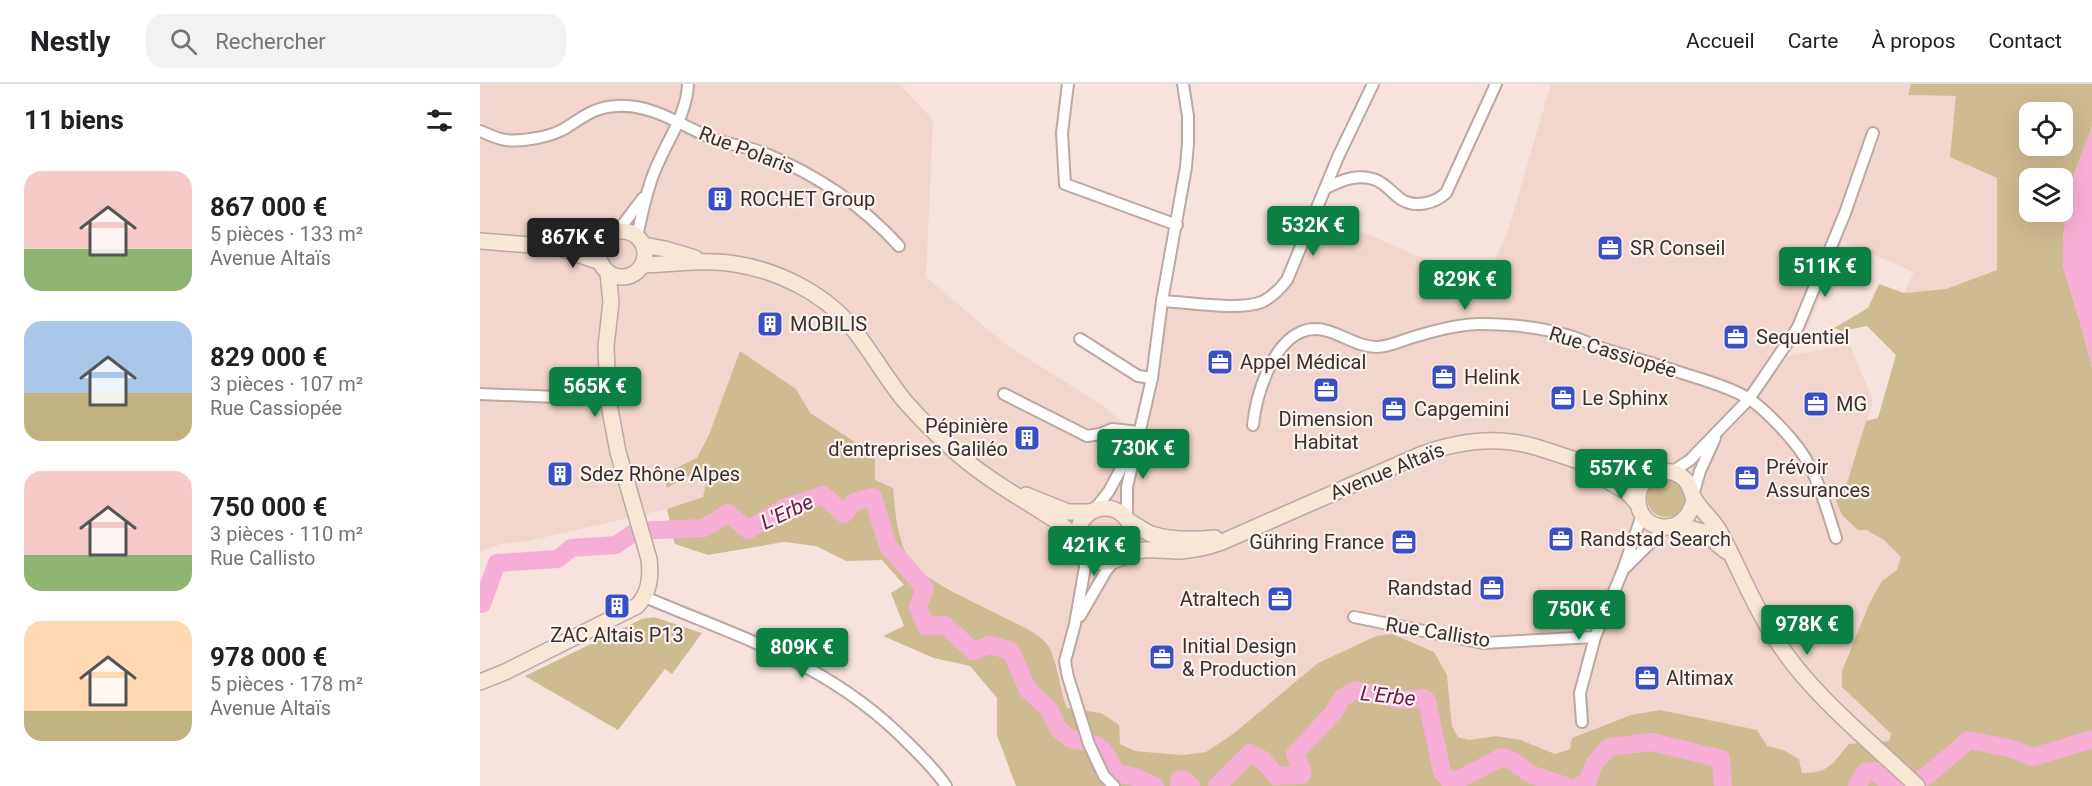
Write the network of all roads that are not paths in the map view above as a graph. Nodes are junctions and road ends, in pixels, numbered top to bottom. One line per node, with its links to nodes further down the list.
1 (688, 84): 6 (street)
2 (1068, 84): 13 (street)
3 (1184, 84): 13 (street)
4 (1373, 84): 9 (street)
5 (1496, 84): 10 (street)
6 (678, 122): 7 (street, Rue Polaris); 12 (street); 18 (street, Rue Polaris)
7 (480, 131)
8 (1874, 133): 31 (street)
9 (1338, 157): 10 (street); 11 (street)
10 (1344, 180): 11 (street)
11 (1326, 188): 24 (street)
12 (646, 193): 14 (street); 17 (street)
13 (1177, 225): 24 (street)
14 (618, 231): 15 (street); 17 (street)
15 (604, 240): 19 (street); 22 (street)
16 (480, 241): 19 (street)
17 (640, 241): 20 (street); 21 (street)
18 (899, 246)
19 (556, 247): 22 (street)
20 (704, 261): 21 (street); 38 (street)
21 (644, 265): 23 (street)
22 (604, 267): 23 (street); 25 (street)
23 (629, 277): 25 (street)
24 (1162, 301): 27 (street)
25 (609, 321): 30 (street)
26 (1080, 339): 27 (street)
27 (1152, 378): 34 (street)
28 (480, 394): 30 (street)
29 (1004, 394): 34 (street)
30 (608, 399): 50 (street)
31 (1749, 399): 32 (street, Rue Cassiopée); 33 (street); 45 (street, Rue Cassiopée)
32 (1253, 425)
33 (1719, 430): 36 (street); 39 (street)
34 (1138, 436): 41 (street); 42 (street)
35 (1575, 461): 37 (street, Avenue Altaïs); 40 (street, Avenue Altaïs); 44 (street, Avenue Altaïs)
36 (1672, 472): 37 (street); 39 (street)
37 (1649, 476): 40 (street)
38 (1001, 486): 41 (street); 46 (street)
39 (1694, 497): 43 (street); 47 (street)
40 (1640, 509): 43 (street); 49 (street)
41 (1093, 510): 42 (street); 46 (street)
42 (1128, 520): 44 (street, Avenue Altaïs); 48 (street)
43 (1671, 526): 47 (street); 49 (street)
44 (1238, 534): 48 (street, Avenue Altaïs)
45 (1836, 538)
46 (1081, 547): 48 (street); 52 (street)
47 (1730, 555): 58 (street)
48 (1117, 559): 52 (street)
49 (1623, 570): 53 (street)
50 (645, 597): 54 (street); 56 (street)
51 (1354, 617): 53 (street, Rue Callisto)
52 (1075, 624): 57 (street)
53 (1595, 637): 55 (street)
54 (480, 682)
55 (1581, 722)
56 (946, 786)
57 (1114, 786)
58 (1917, 786)

